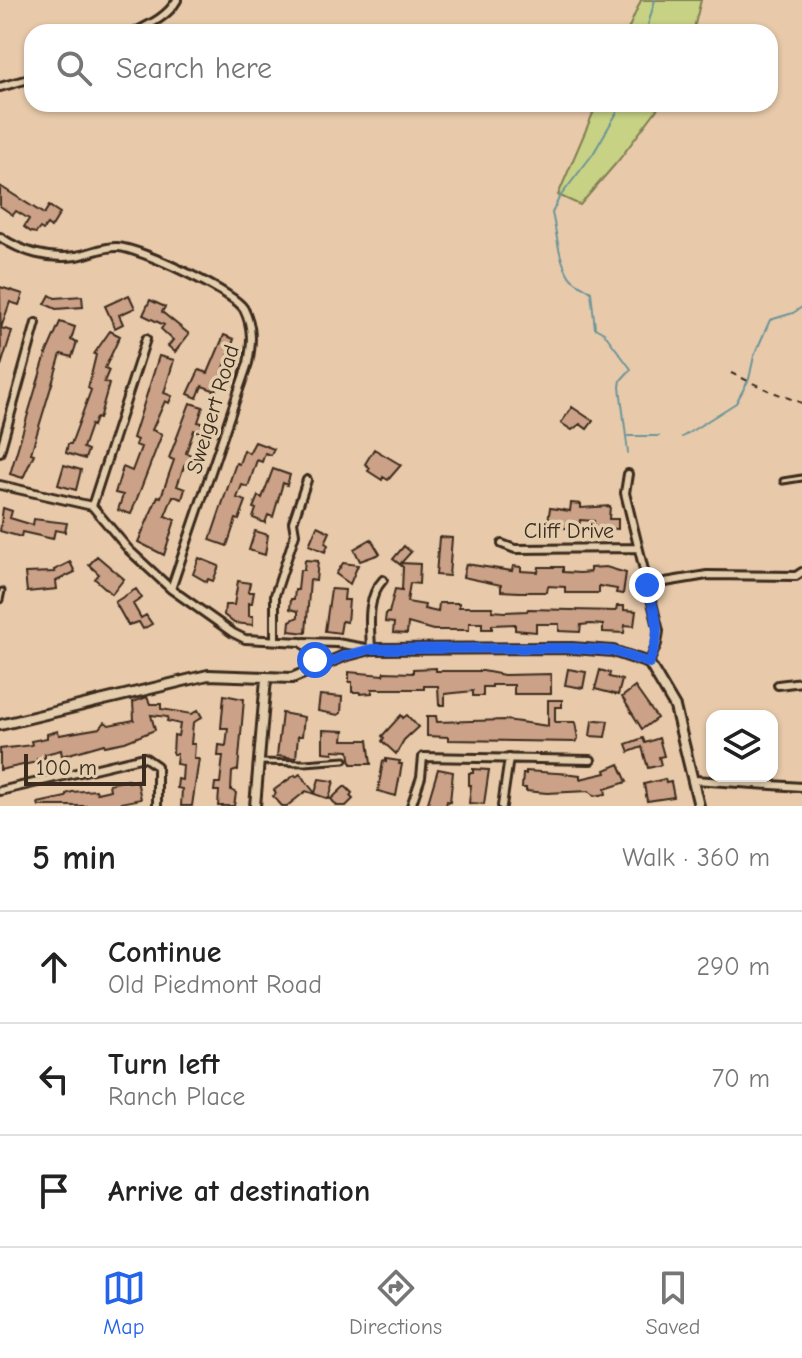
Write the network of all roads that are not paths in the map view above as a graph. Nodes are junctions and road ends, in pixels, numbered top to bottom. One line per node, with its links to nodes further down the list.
1 (177, 0): 2 (street)
2 (150, 24)
3 (24, 80): 4 (street)
4 (0, 87)
5 (0, 237): 20 (street, Sweigert Road)
6 (36, 323): 8 (street)
7 (146, 339): 14 (street)
8 (0, 452)
9 (628, 474): 16 (street)
10 (802, 478): 12 (lane)
11 (307, 480): 23 (street)
12 (783, 481)
13 (0, 485): 14 (street)
14 (92, 506): 20 (street)
15 (502, 544): 16 (street, Cliff Drive)
16 (637, 548): 19 (street)
17 (802, 572): 19 (street)
18 (383, 580): 25 (street)
19 (647, 585): 26 (street)
20 (171, 589): 23 (street)
21 (2, 591): 22 (lane)
22 (0, 600)
23 (275, 640): 24 (street)
24 (301, 642): 25 (street); 27 (street)
25 (371, 649): 26 (street); 27 (street)
26 (649, 663): 36 (street)
27 (316, 668): 28 (street)
28 (266, 679): 31 (street); 35 (street)
29 (802, 682): 30 (street)
30 (778, 685)
31 (0, 725)
32 (509, 758): 34 (street); 41 (street); 42 (street)
33 (345, 760): 35 (lane)
34 (591, 760)
35 (259, 762): 40 (street)
36 (694, 780): 37 (street); 43 (street)
37 (802, 787)
38 (0, 791): 39 (street)
39 (157, 806)
40 (255, 806)
41 (411, 806)
42 (502, 806)
43 (699, 806)

